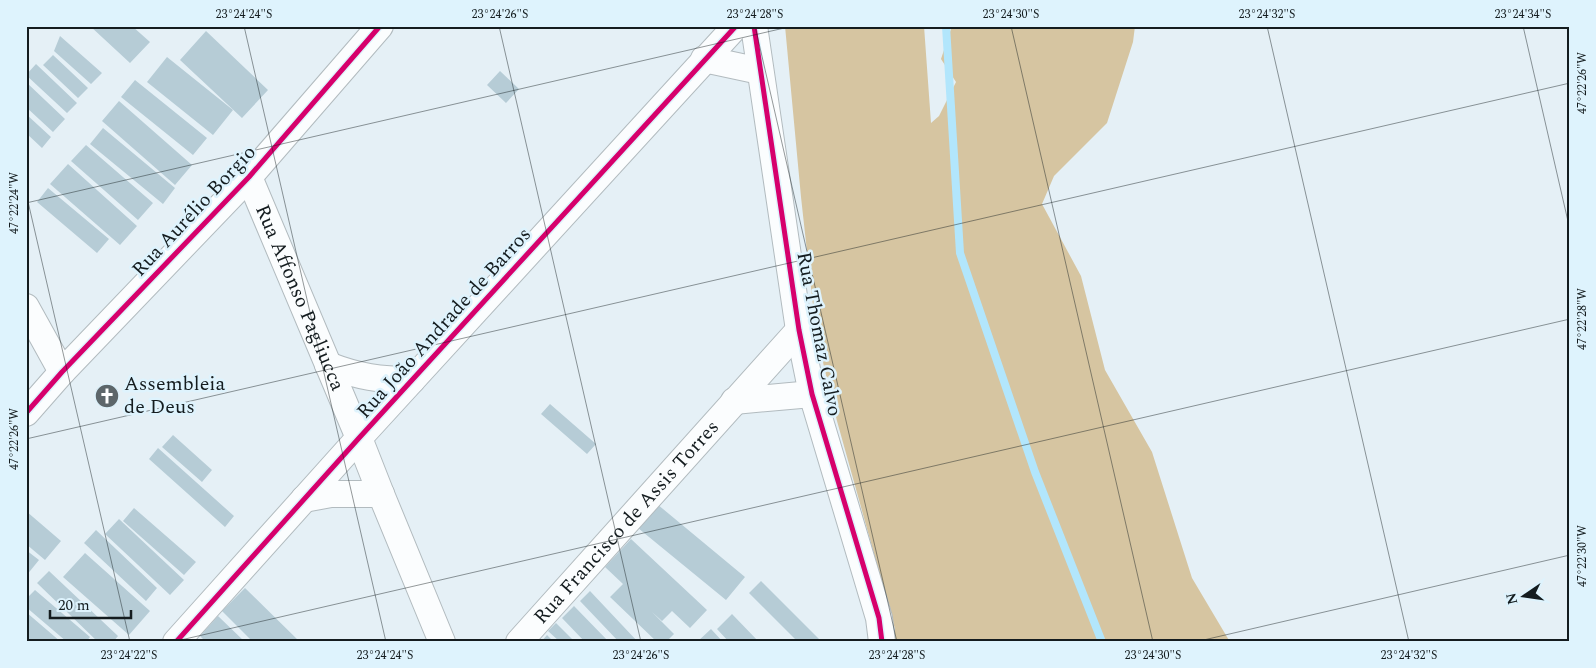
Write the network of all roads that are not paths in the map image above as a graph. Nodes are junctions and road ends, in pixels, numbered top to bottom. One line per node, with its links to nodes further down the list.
1 (380, 26): 6 (street, Rua Aurélio Borgio)
2 (736, 26): 4 (street, Rua João Andrade de Barros)
3 (754, 26): 5 (street, Rua Thomaz Calvo)
4 (704, 59): 5 (street); 11 (street, Rua João Andrade de Barros)
5 (760, 71): 8 (street, Rua Thomaz Calvo)
6 (249, 177): 9 (street, Rua Affonso Pagliucca); 10 (street, Rua Aurélio Borgio)
7 (26, 306): 10 (street)
8 (799, 330): 12 (street, Rua Thomaz Calvo); 13 (street, Rua Francisco de Assis Torres)
9 (328, 365): 11 (street, Rua João Andrade de Barros); 15 (street, Rua Affonso Pagliucca)
10 (62, 372): 14 (street, Rua Aurélio Borgio)
11 (412, 380): 15 (street, Rua João Andrade de Barros)
12 (812, 394): 13 (street, Rua Francisco de Assis Torres); 21 (street, Rua Thomaz Calvo)
13 (734, 402): 20 (street, Rua Francisco de Assis Torres)
14 (26, 413)
15 (359, 438): 16 (street, Rua Affonso Pagliucca); 17 (street, Rua João Andrade de Barros)
16 (381, 494): 17 (street); 19 (street, Rua Affonso Pagliucca)
17 (304, 499): 18 (street, Rua João Andrade de Barros)
18 (176, 642)
19 (442, 642)
20 (520, 642)
21 (882, 642)

